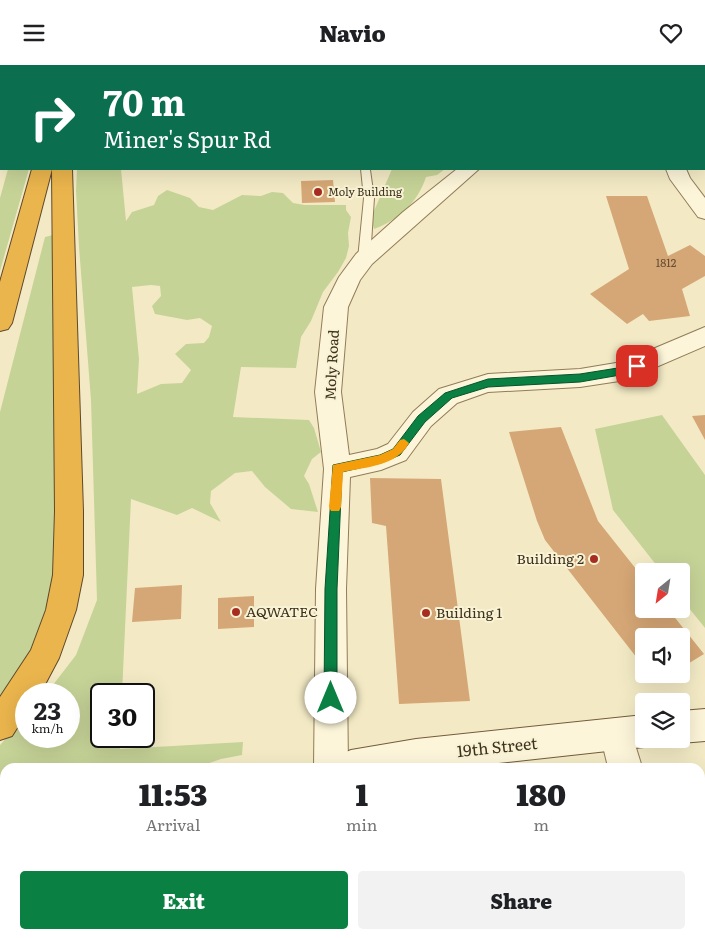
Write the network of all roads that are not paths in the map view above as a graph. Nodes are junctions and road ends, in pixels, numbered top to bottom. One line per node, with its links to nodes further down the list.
1 (42, 170): 8 (highway)
2 (62, 170): 11 (highway)
3 (366, 170): 7 (lane)
4 (468, 170): 7 (street, Moly Road)
5 (678, 174): 6 (street)
6 (705, 212)
7 (364, 259): 10 (street, Moly Road)
8 (0, 323)
9 (705, 336): 10 (street)
10 (337, 469): 15 (street, Moly Road)
11 (0, 724)
12 (705, 725): 13 (street)
13 (690, 726)
14 (630, 732): 16 (street, 19th Street); 17 (street)
15 (332, 763)
16 (375, 763)
17 (626, 763)

